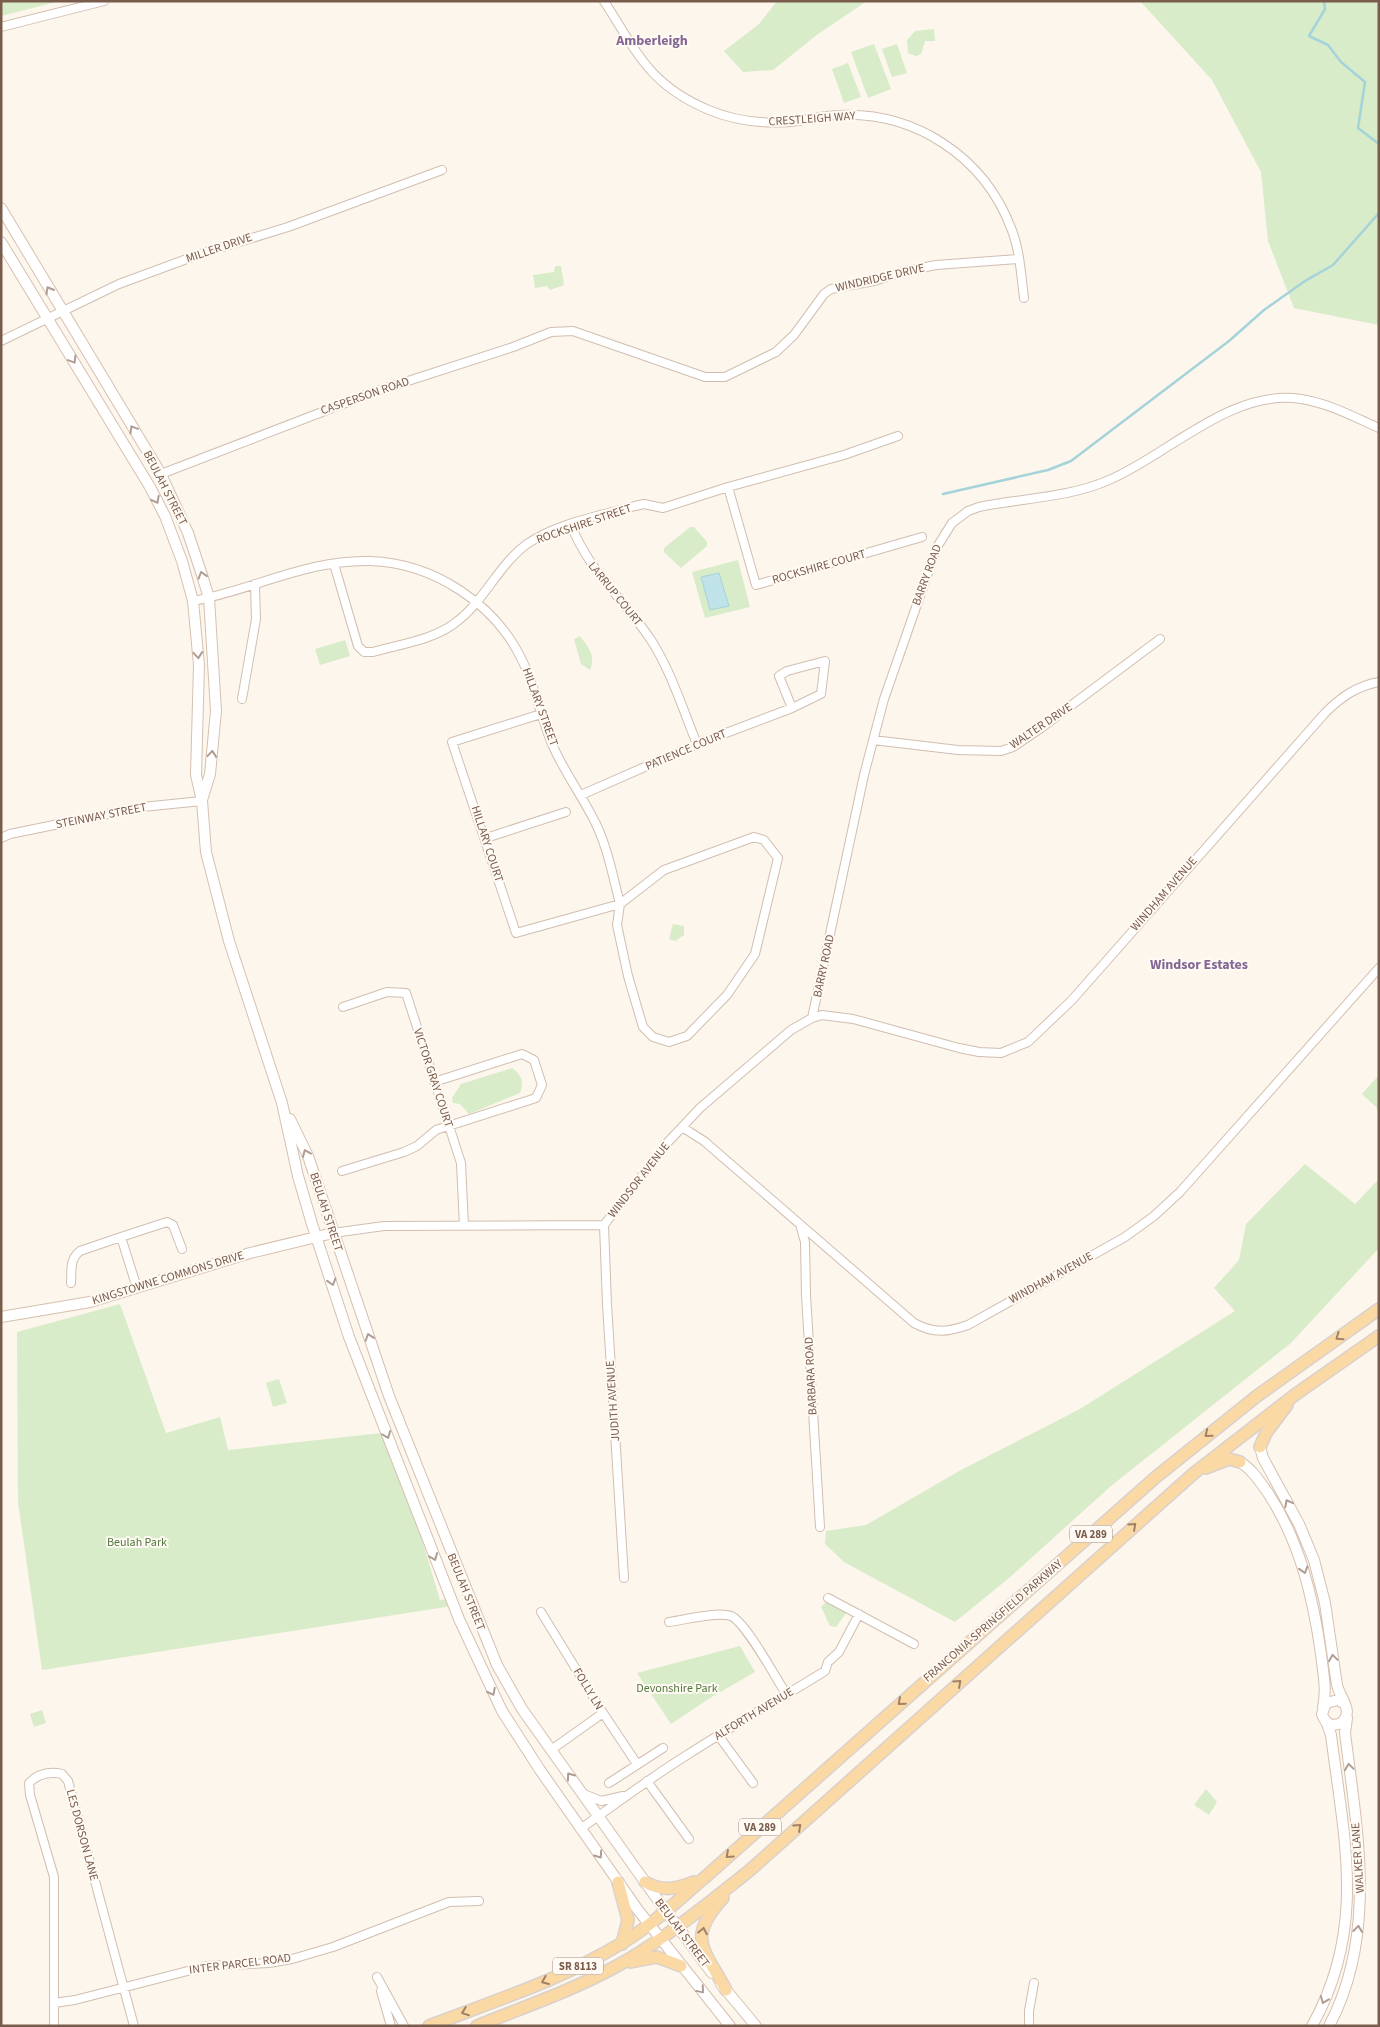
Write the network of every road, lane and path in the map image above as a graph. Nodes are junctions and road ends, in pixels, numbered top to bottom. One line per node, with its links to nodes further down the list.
1 (104, 1): 3 (street)
2 (604, 1): 7 (street, CRESTLEIGH WAY)
3 (1, 27)
4 (442, 170): 9 (street, MILLER DRIVE)
5 (1, 208): 9 (main road, BEULAH STREET, one-way to 5)
6 (1, 242): 10 (main road, BEULAH STREET)
7 (1018, 259): 8 (street, CRESTLEIGH WAY); 11 (street, WINDRIDGE DRIVE)
8 (1024, 298)
9 (62, 312): 10 (street, MILLER DRIVE); 15 (main road, BEULAH STREET, one-way to 9)
10 (48, 319): 12 (street, MILLER DRIVE); 22 (main road, BEULAH STREET, one-way to 22)
11 (573, 331): 15 (street, CASPERSON ROAD)
12 (1, 341)
13 (1379, 428): 29 (street, BARRY ROAD)
14 (898, 436): 16 (street, ROCKSHIRE STREET)
15 (160, 474): 21 (main road, BEULAH STREET, one-way to 15)
16 (728, 487): 17 (street, ROCKSHIRE STREET); 18 (street, ROCKSHIRE COURT)
17 (571, 525): 23 (street, ROCKSHIRE STREET); 30 (street, LARRUP COURT)
18 (922, 537)
19 (334, 564): 20 (street, HILLARY STREET); 23 (street, HILLARY STREET); 23 (street, ROCKSHIRE STREET)
20 (255, 584): 21 (street, HILLARY STREET); 26 (street)
21 (209, 598): 22 (street, HILLARY STREET); 32 (main road, BEULAH STREET, one-way to 21)
22 (193, 601): 32 (main road, BEULAH STREET, one-way to 32)
23 (476, 602): 28 (street, HILLARY STREET)
24 (1160, 639): 29 (street, WALTER DRIVE)
25 (1379, 682): 39 (street, WINDHAM AVENUE)
26 (242, 699)
27 (792, 708): 27 (street, PATIENCE COURT); 30 (street, PATIENCE COURT)
28 (541, 714): 31 (street, HILLARY STREET); 35 (street, HILLARY COURT)
29 (873, 740): 39 (street, BARRY ROAD)
30 (697, 744): 31 (street, PATIENCE COURT)
31 (581, 795): 36 (street, HILLARY STREET)
32 (202, 801): 34 (street, STEINWAY STREET); 41 (main road, BEULAH STREET)
33 (566, 812): 35 (street)
34 (1, 838)
35 (486, 838): 36 (street, HILLARY COURT)
36 (620, 904): 36 (street, HILLARY STREET)
37 (1379, 968): 47 (street, WINDHAM AVENUE)
38 (343, 1007): 40 (street, VICTOR GRAY COURT)
39 (812, 1018): 43 (street, WINDSOR AVENUE)
40 (434, 1082): 42 (street, VICTOR GRAY COURT); 42 (street)
41 (282, 1103): 48 (main road, BEULAH STREET, one-way to 41); 49 (main road, BEULAH STREET)
42 (448, 1127): 44 (street); 46 (street, VICTOR GRAY COURT)
43 (682, 1127): 45 (street, WINDSOR AVENUE); 47 (street, WINDHAM AVENUE)
44 (342, 1171)
45 (604, 1225): 46 (street, WINDSOR AVENUE); 62 (street, JUDITH AVENUE)
46 (464, 1226): 48 (street, WINDSOR AVENUE)
47 (801, 1226): 61 (street, BARBARA ROAD)
48 (333, 1233): 49 (main road, KINGSTOWNE COMMONS DRIVE); 76 (main road, BEULAH STREET, one-way to 48)
49 (316, 1236): 53 (main road, KINGSTOWNE COMMONS DRIVE); 84 (main road, BEULAH STREET, one-way to 84)
50 (121, 1237): 51 (street); 52 (street); 53 (street)
51 (182, 1249)
52 (71, 1284)
53 (137, 1288): 55 (main road, KINGSTOWNE COMMONS DRIVE)
54 (1379, 1309): 87 (main road, FRANCONIA-SPRINGFIELD PARKWAY / VA 289, one-way to 87)
55 (1, 1317)
56 (1379, 1336): 57 (main road, FRANCONIA-SPRINGFIELD PARKWAY / VA 289)
57 (1296, 1394): 58 (main road); 60 (main road, FRANCONIA-SPRINGFIELD PARKWAY / VA 289)
58 (1260, 1447): 69 (main road, WALKER LANE, one-way to 58)
59 (1240, 1462): 60 (main road); 70 (main road, WALKER LANE, one-way to 70)
60 (1193, 1474): 86 (main road, FRANCONIA-SPRINGFIELD PARKWAY / VA 289, one-way to 60)
61 (820, 1527)
62 (624, 1578)
63 (828, 1598): 65 (street)
64 (541, 1612): 71 (street, FOLLY LN)
65 (859, 1614): 67 (street); 68 (street, ALFORTH AVENUE)
66 (669, 1622): 68 (street)
67 (914, 1644)
68 (786, 1695): 74 (street, ALFORTH AVENUE)
69 (1345, 1704): 70 (main road); 72 (main road, WALKER LANE)
70 (1323, 1708): 73 (main road, WALKER LANE)
71 (603, 1713): 76 (street); 77 (street, FOLLY LN)
72 (1347, 1717): 73 (main road); 112 (main road, WALKER LANE, one-way to 72)
73 (1326, 1722): 111 (main road, WALKER LANE, one-way to 111)
74 (718, 1735): 78 (street, ALFORTH AVENUE); 80 (street)
75 (664, 1748): 77 (street)
76 (552, 1750): 81 (main road, BEULAH STREET, one-way to 76)
77 (637, 1764): 79 (street)
78 (647, 1781): 82 (street, ALFORTH AVENUE); 85 (street)
79 (609, 1783)
80 (752, 1783)
81 (582, 1794): 82 (street, ALFORTH AVENUE); 83 (main road, BEULAH STREET)
82 (627, 1794): 83 (street, ALFORTH AVENUE)
83 (598, 1816): 84 (street, ALFORTH AVENUE); 89 (main road, BEULAH STREET)
84 (580, 1828): 88 (main road, BEULAH STREET, one-way to 88)
85 (689, 1839)
86 (749, 1871): 93 (main road, FRANCONIA-SPRINGFIELD PARKWAY / VA 289); 100 (main road, one-way to 86)
87 (702, 1879): 89 (main road); 91 (main road, FRANCONIA-SPRINGFIELD PARKWAY / VA 289)
88 (618, 1882): 92 (main road, BEULAH STREET); 95 (main road)
89 (646, 1882): 91 (main road, BEULAH STREET)
90 (479, 1901): 99 (street, INTER PARCEL ROAD)
91 (665, 1910): 92 (main road, SR 8113); 93 (main road, BEULAH STREET)
92 (648, 1924): 94 (main road, BEULAH STREET); 95 (main road, SR 8113)
93 (677, 1927): 94 (main road, SR 8113); 100 (main road, BEULAH STREET)
94 (659, 1939): 96 (main road, BEULAH STREET); 97 (main road, SR 8113)
95 (622, 1944): 106 (main road, SR 8113, one-way to 106)
96 (681, 1966): 97 (main road); 108 (main road, BEULAH STREET, one-way to 108)
97 (615, 1967): 107 (main road, SR 8113)
98 (1034, 1983): 110 (street)
99 (124, 1987): 101 (street, INTER PARCEL ROAD); 101 (street, LES DORSON LANE); 103 (street, LES DORSON LANE)
100 (726, 1990): 109 (main road, BEULAH STREET)
101 (54, 2003): 102 (street, LES DORSON LANE)
102 (54, 2026)
103 (134, 2026)
104 (391, 2026): 105 (street)
105 (404, 2026)
106 (429, 2026)
107 (477, 2026)
108 (730, 2026)
109 (756, 2026)
110 (1029, 2026)
111 (1312, 2026)
112 (1330, 2026)

